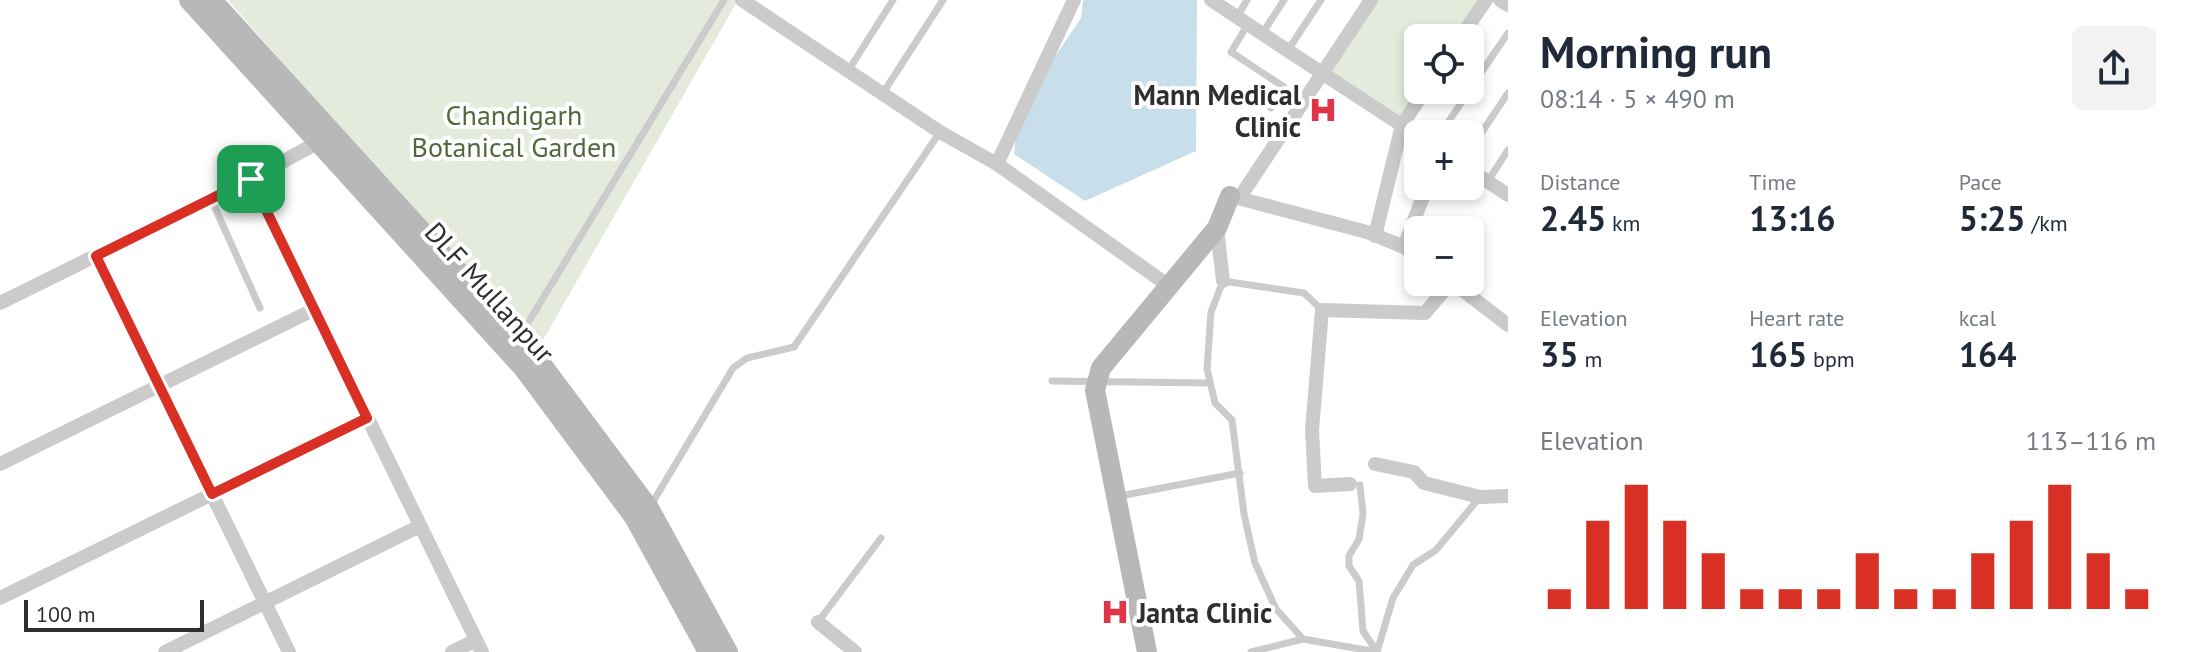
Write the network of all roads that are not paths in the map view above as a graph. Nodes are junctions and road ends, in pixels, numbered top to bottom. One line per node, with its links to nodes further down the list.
1 (189, 0): 31 (main road, DLF Mullanpur)
2 (212, 0): 31 (main road, DLF Mullanpur)
3 (724, 0): 53 (lane)
4 (742, 0): 22 (street)
5 (893, 0): 22 (lane)
6 (943, 0): 24 (lane)
7 (1074, 0): 33 (street)
8 (1211, 0): 16 (street)
9 (1247, 0): 16 (lane)
10 (1284, 0): 19 (lane)
11 (1321, 0): 20 (lane)
12 (1371, 0): 23 (street)
13 (1486, 0): 17 (street)
14 (1500, 0): 15 (street)
15 (1508, 5)
16 (1242, 20): 19 (street); 27 (lane)
17 (1470, 24)
18 (1508, 33): 21 (lane)
19 (1262, 34): 20 (street)
20 (1288, 50): 23 (street)
21 (1484, 69)
22 (848, 71): 24 (street)
23 (1322, 73): 28 (street); 38 (street)
24 (883, 93): 30 (street)
25 (1508, 93): 29 (lane)
26 (1416, 104): 28 (street)
27 (1271, 108)
28 (1402, 125): 41 (street)
29 (1484, 129)
30 (940, 132): 33 (street); 67 (lane)
31 (326, 139): 34 (street); 53 (main road, DLF Mullanpur); 79 (main road, DLF Mullanpur)
32 (1508, 150): 36 (lane)
33 (997, 164): 45 (street)
34 (251, 179): 39 (street); 50 (street)
35 (1484, 179): 36 (street)
36 (1488, 181): 37 (street)
37 (1508, 195)
38 (1235, 197): 40 (main road); 41 (street)
39 (211, 199): 43 (street); 49 (lane)
40 (1217, 228): 44 (street); 45 (main road)
41 (1375, 236): 42 (street)
42 (1404, 247)
43 (96, 256): 48 (street); 57 (street)
44 (1223, 281): 51 (lane); 56 (lane)
45 (1169, 286): 55 (main road)
46 (1439, 296): 51 (street)
47 (1470, 296): 52 (street)
48 (0, 303)
49 (260, 308)
50 (315, 309): 57 (street); 58 (street)
51 (1322, 310): 62 (street)
52 (1508, 325)
53 (519, 338): 67 (main road, DLF Mullanpur)
54 (1052, 381): 55 (lane)
55 (1098, 381): 56 (lane); 65 (main road)
56 (1210, 383): 61 (lane)
57 (159, 386): 59 (street); 63 (street)
58 (367, 418): 63 (street); 68 (street)
59 (0, 464)
60 (1375, 464): 66 (street)
61 (1240, 473): 65 (lane); 73 (lane)
62 (1355, 484): 83 (lane)
63 (212, 494): 70 (street); 71 (street)
64 (1508, 496): 66 (street)
65 (1115, 497): 82 (main road)
66 (1480, 497): 83 (lane)
67 (649, 508): 80 (main road, DLF Mullanpur)
68 (420, 526): 71 (street); 74 (street)
69 (881, 538): 72 (lane)
70 (0, 598)
71 (265, 603): 76 (street); 77 (street)
72 (818, 622): 81 (street)
73 (1303, 639): 75 (lane); 83 (lane)
74 (479, 646): 78 (street)
75 (1255, 651)
76 (165, 652)
77 (289, 652)
78 (452, 652)
79 (708, 652)
80 (728, 652)
81 (855, 652)
82 (1147, 652)
83 (1377, 652)

